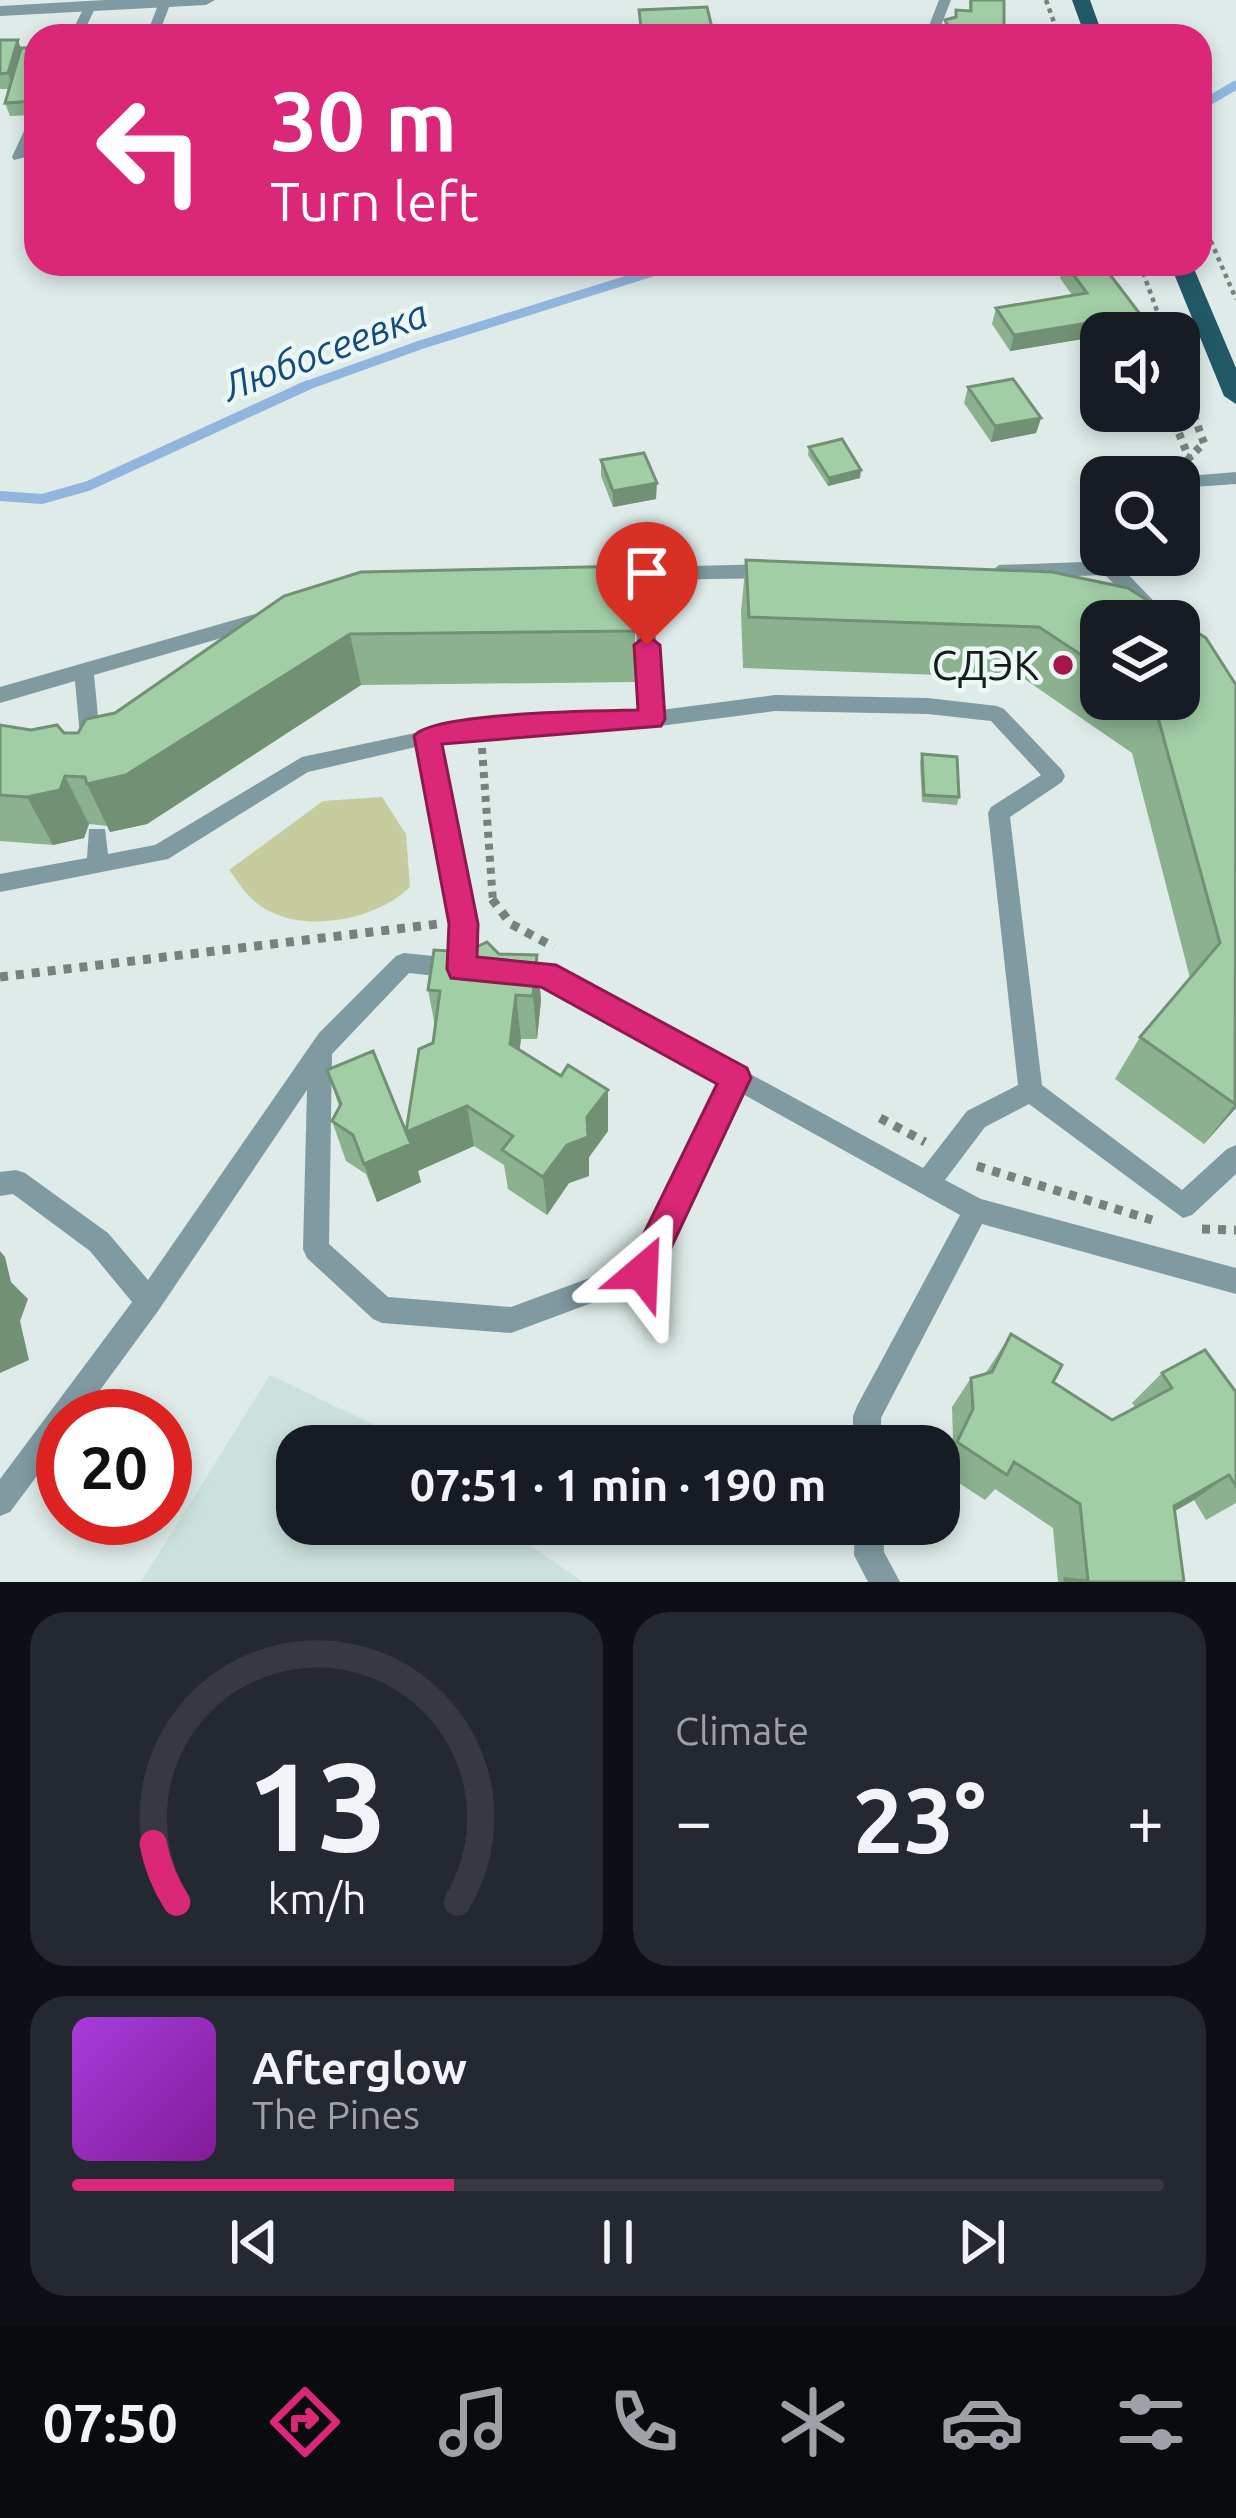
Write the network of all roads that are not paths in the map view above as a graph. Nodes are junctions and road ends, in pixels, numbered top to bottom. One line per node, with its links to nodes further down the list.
1 (206, 0): 2 (street)
2 (165, 2): 3 (street)
3 (90, 6): 4 (street); 5 (lane)
4 (0, 10)
5 (82, 24)
6 (24, 146): 7 (lane)
7 (19, 157)
8 (1186, 276): 9 (main road)
9 (1236, 396)
10 (1236, 478): 11 (lane)
11 (1200, 481)
12 (1080, 565): 16 (lane)
13 (642, 570): 14 (lane); 18 (lane); 24 (lane)
14 (785, 571)
15 (975, 572): 16 (lane)
16 (999, 572): 19 (lane)
17 (1123, 576): 20 (lane)
18 (575, 577)
19 (1055, 595)
20 (1144, 600)
21 (288, 611): 22 (lane)
22 (84, 674): 23 (lane); 26 (lane)
23 (0, 695)
24 (652, 719): 25 (lane); 33 (lane)
25 (428, 736): 28 (lane); 30 (lane)
26 (94, 772)
27 (98, 835): 28 (lane)
28 (98, 866): 29 (lane)
29 (0, 883)
30 (462, 969): 31 (lane); 32 (lane)
31 (320, 1051): 32 (lane); 39 (lane)
32 (736, 1078): 35 (lane)
33 (1031, 1091): 34 (lane); 35 (lane)
34 (1236, 1156)
35 (927, 1183): 37 (lane)
36 (0, 1184): 39 (lane)
37 (976, 1210): 38 (lane); 41 (lane)
38 (1236, 1281)
39 (148, 1302): 40 (lane)
40 (84, 1389)
41 (867, 1425)
42 (36, 1454): 43 (lane)
43 (0, 1502)
44 (869, 1545): 45 (lane)
45 (885, 1582)

